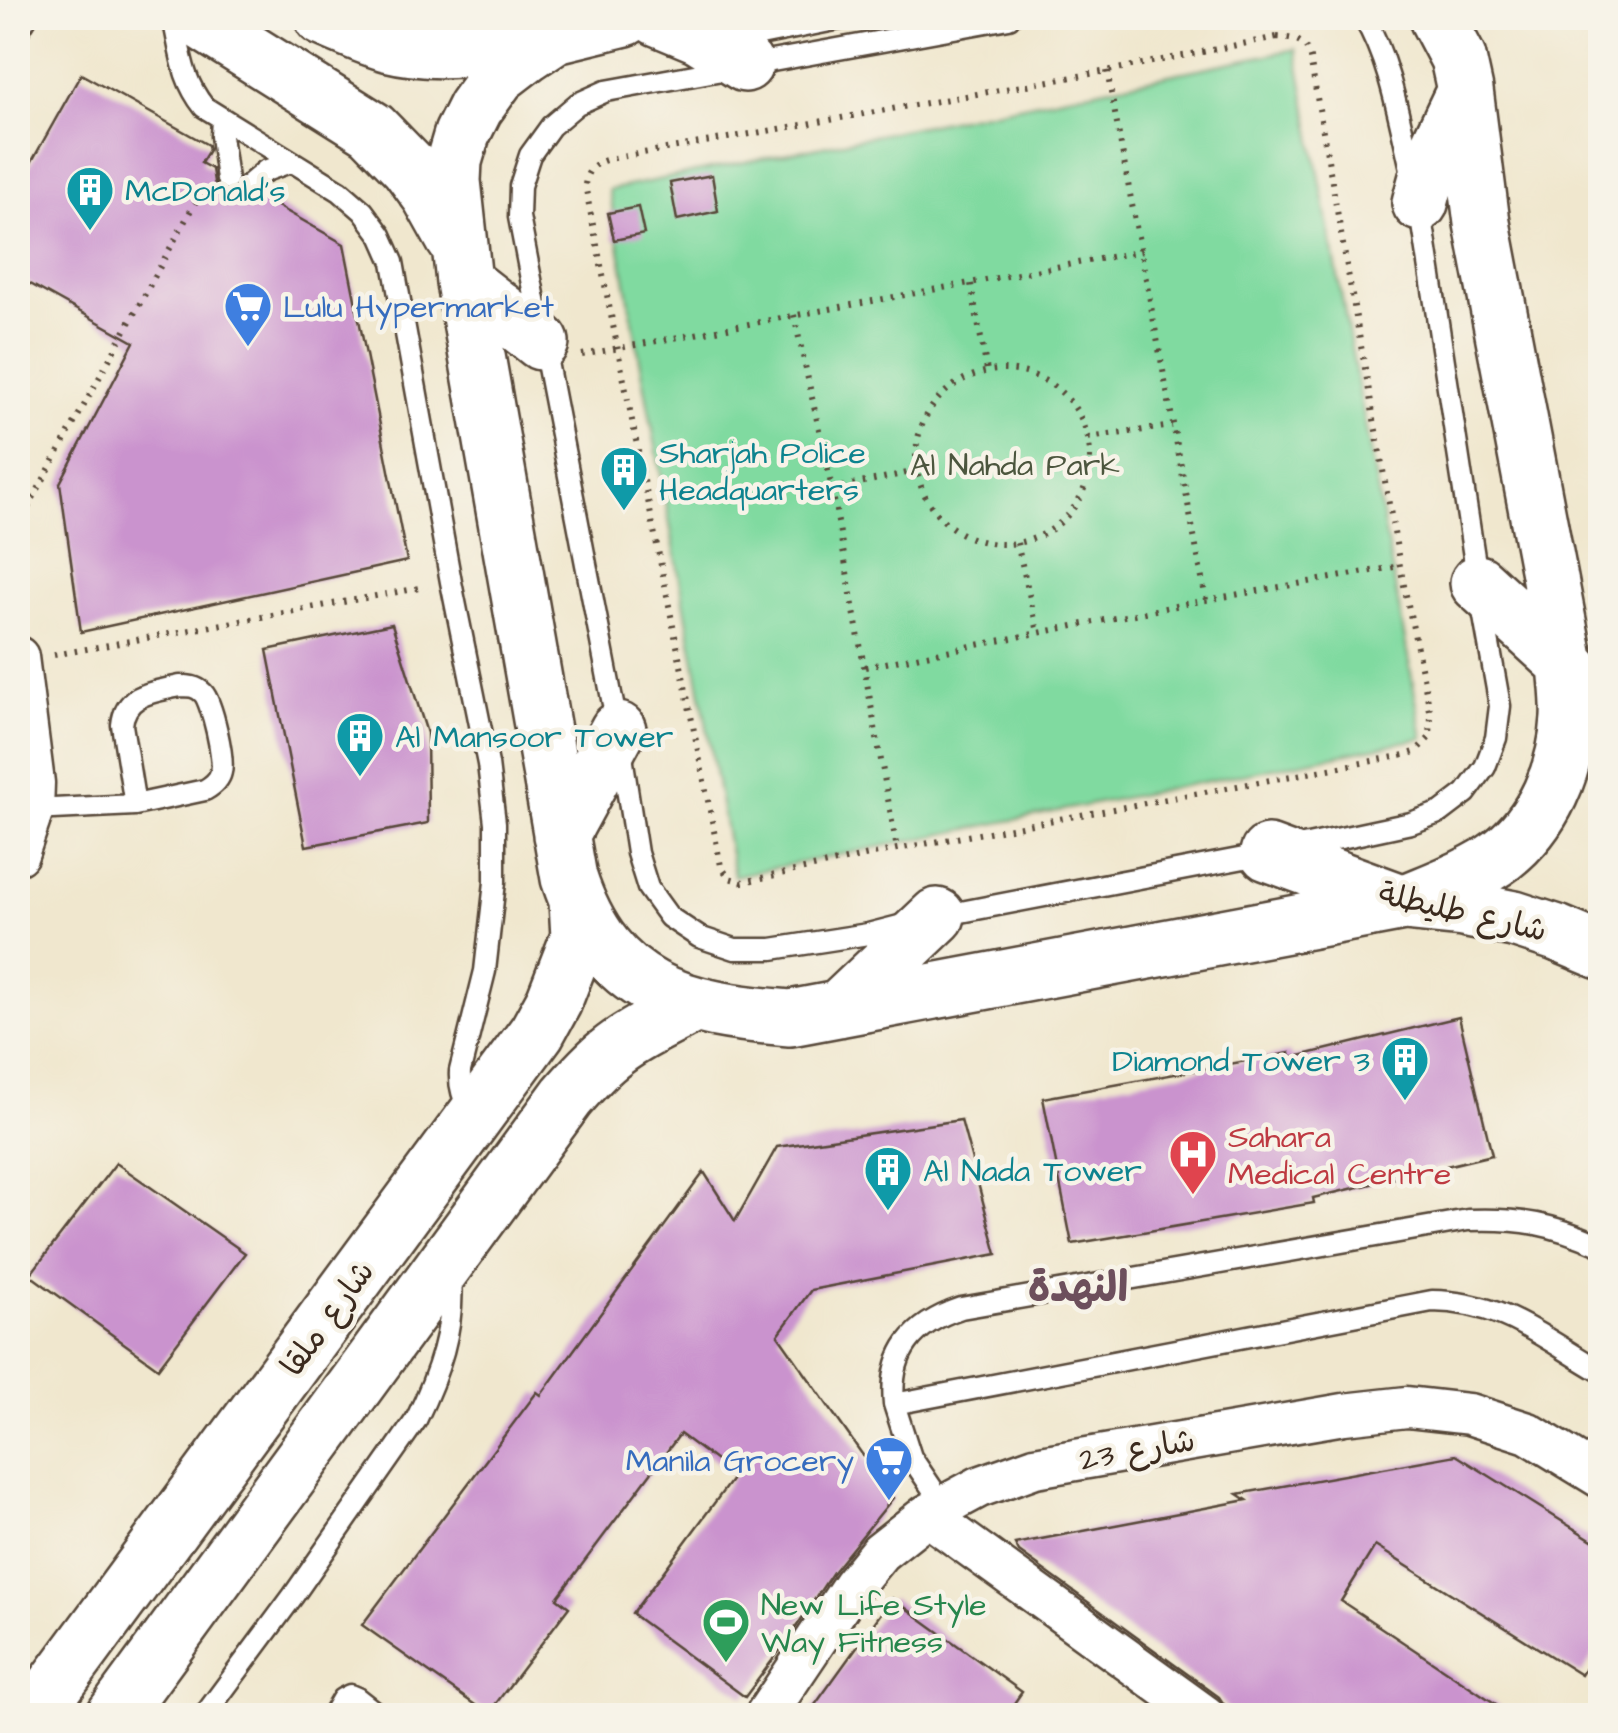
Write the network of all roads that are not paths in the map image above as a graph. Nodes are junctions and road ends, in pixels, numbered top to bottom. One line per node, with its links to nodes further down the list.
1 (26, 18): 11 (lane)
2 (173, 18): 15 (lane)
3 (195, 18): 18 (street)
4 (323, 18): 12 (street)
5 (626, 18): 12 (street)
6 (658, 18): 13 (street)
7 (845, 18): 13 (lane)
8 (1009, 18): 13 (lane)
9 (1364, 18): 17 (lane)
10 (1437, 18): 14 (street)
11 (18, 31)
12 (556, 35): 18 (street)
13 (729, 54): 19 (lane)
14 (1465, 90): 17 (street); 22 (street)
15 (222, 119): 16 (lane); 16 (lane)
16 (290, 162): 35 (lane)
17 (1420, 203): 20 (lane)
18 (461, 265): 19 (street); 26 (street)
19 (544, 353): 23 (lane)
20 (1478, 584): 22 (street); 27 (lane)
21 (18, 659): 25 (street)
22 (1583, 681): 30 (street)
23 (618, 730): 26 (street); 31 (lane)
24 (135, 805): 24 (lane); 25 (lane)
25 (33, 810): 28 (street)
26 (561, 835): 29 (street)
27 (1268, 853): 30 (street, شارع طليطلة); 31 (lane)
28 (18, 854)
29 (577, 901): 33 (street); 35 (street, شارع ملقا)
30 (1404, 903): 32 (street, شارع طليطلة); 34 (street)
31 (937, 916): 34 (street)
32 (1600, 951)
33 (694, 1005): 34 (street); 37 (street, شارع ملقا)
34 (838, 1009)
35 (474, 1118): 42 (street, شارع ملقا)
36 (1600, 1245): 39 (lane)
37 (450, 1256): 43 (street, شارع ملقا); 44 (lane)
38 (1600, 1371): 39 (lane)
39 (894, 1404): 41 (lane)
40 (1600, 1477): 41 (street, شارع 23)
41 (935, 1511): 47 (street, شارع 23); 48 (street)
42 (30, 1705)
43 (114, 1716)
44 (204, 1716)
45 (332, 1716): 46 (lane)
46 (380, 1716)
47 (765, 1716)
48 (1205, 1716)

